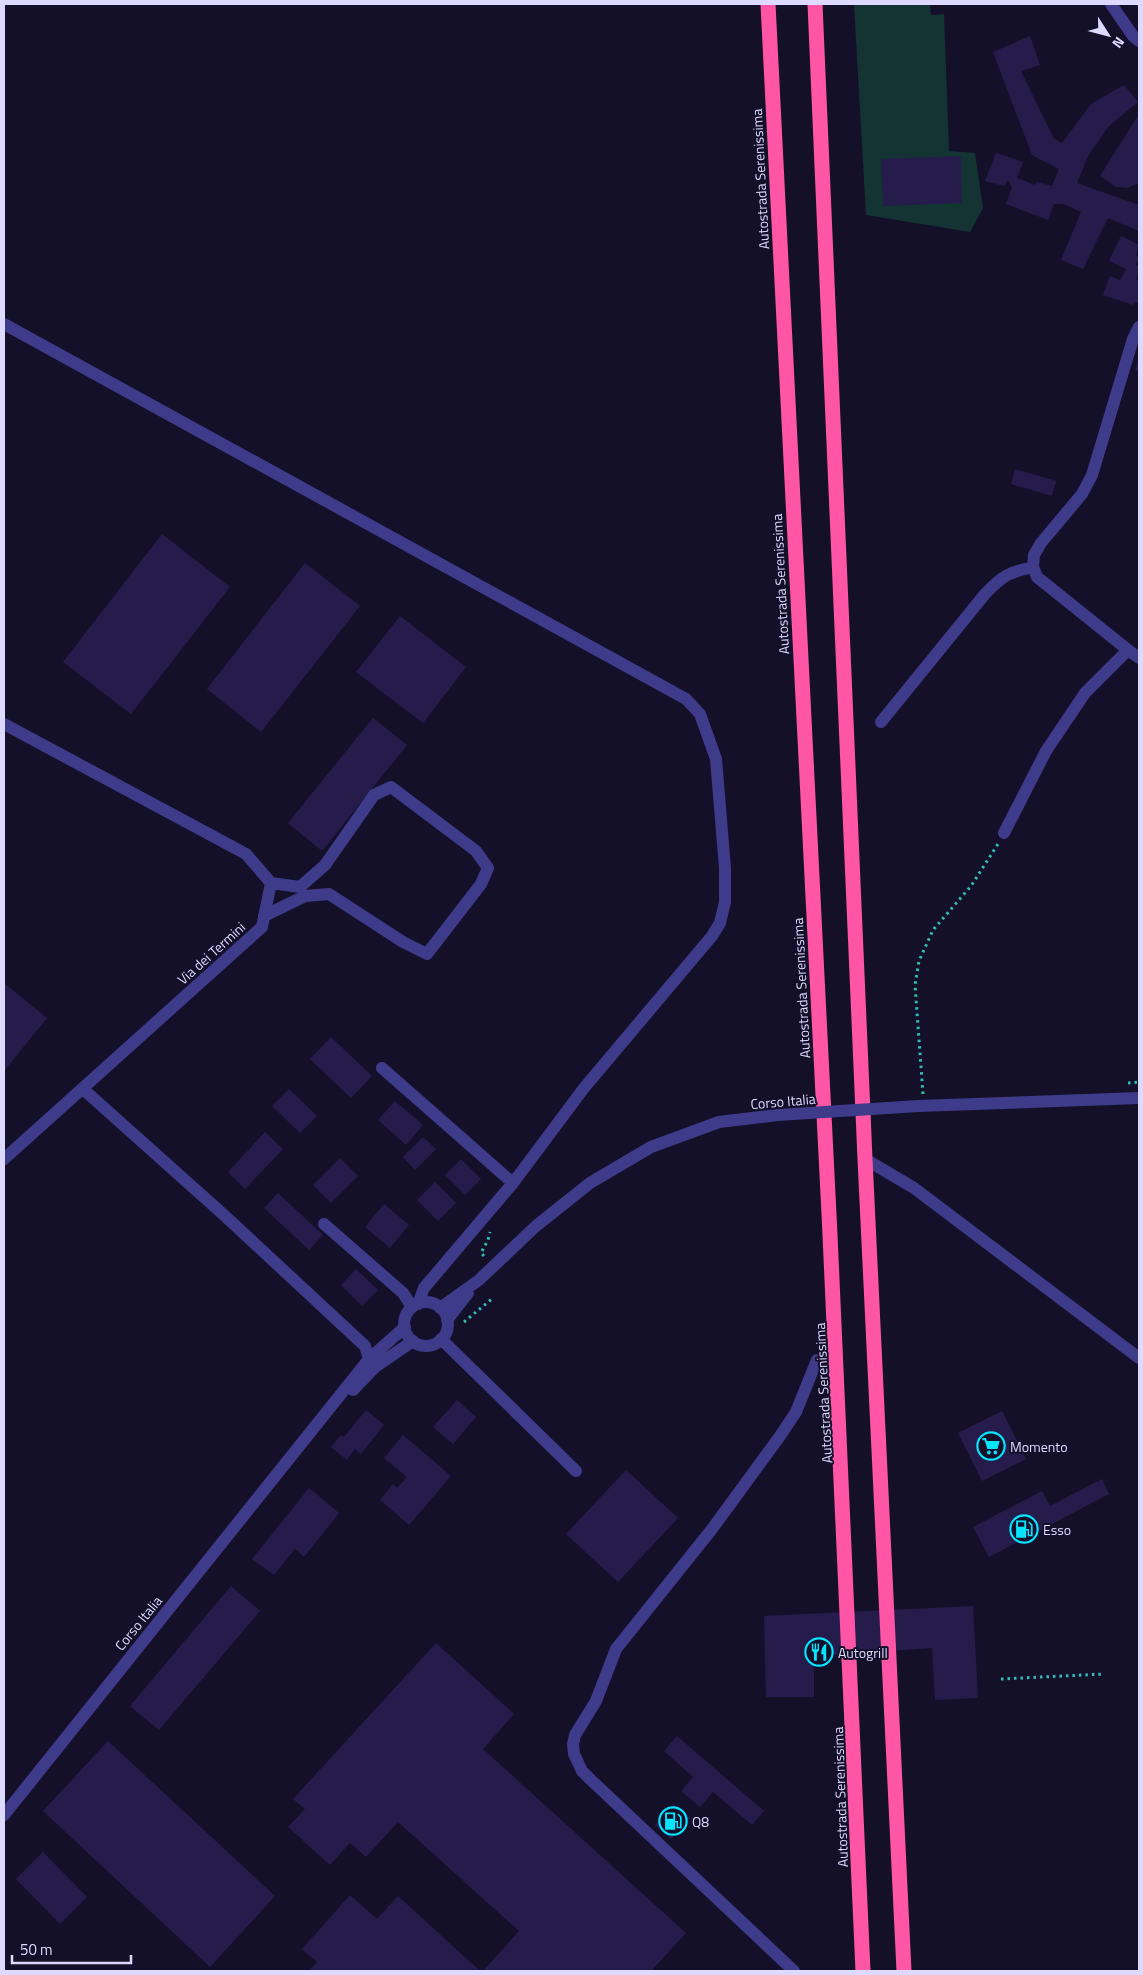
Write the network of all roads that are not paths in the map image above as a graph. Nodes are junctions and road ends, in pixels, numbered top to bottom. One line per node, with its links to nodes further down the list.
1 (768, 4): 35 (highway, Autostrada Serenissima)
2 (815, 4): 18 (highway)
3 (1111, 4): 4 (street)
4 (1136, 39)
5 (4, 324): 20 (street, Corso Italia)
6 (1139, 328): 7 (street)
7 (1034, 567): 8 (street); 10 (street)
8 (1128, 650): 9 (street); 12 (street)
9 (1139, 658)
10 (881, 722)
11 (4, 724): 13 (street)
12 (1004, 833)
13 (271, 883): 14 (street, Via dei Termini); 14 (street)
14 (264, 916): 16 (street, Via dei Termini)
15 (382, 1068): 20 (street)
16 (82, 1089): 19 (street, Via dei Termini); 31 (street)
17 (1139, 1098): 22 (street, Corso Italia, bridge)
18 (866, 1159): 29 (street); 36 (highway)
19 (4, 1160)
20 (513, 1183): 23 (street, Corso Italia)
21 (324, 1224): 23 (street)
22 (479, 1280): 24 (street, Corso Italia); 25 (street, Corso Italia)
23 (415, 1306): 24 (street); 26 (street, Corso Italia)
24 (440, 1308): 25 (street)
25 (447, 1320): 27 (street, Corso Italia)
26 (404, 1327): 28 (street); 31 (street, Corso Italia)
27 (443, 1341): 28 (street); 32 (street)
28 (413, 1342): 31 (street, Corso Italia)
29 (1139, 1358)
30 (816, 1360): 34 (street)
31 (372, 1363): 33 (street, Corso Italia)
32 (576, 1471)
33 (4, 1815)
34 (794, 1971)
35 (863, 1971)
36 (904, 1971)

